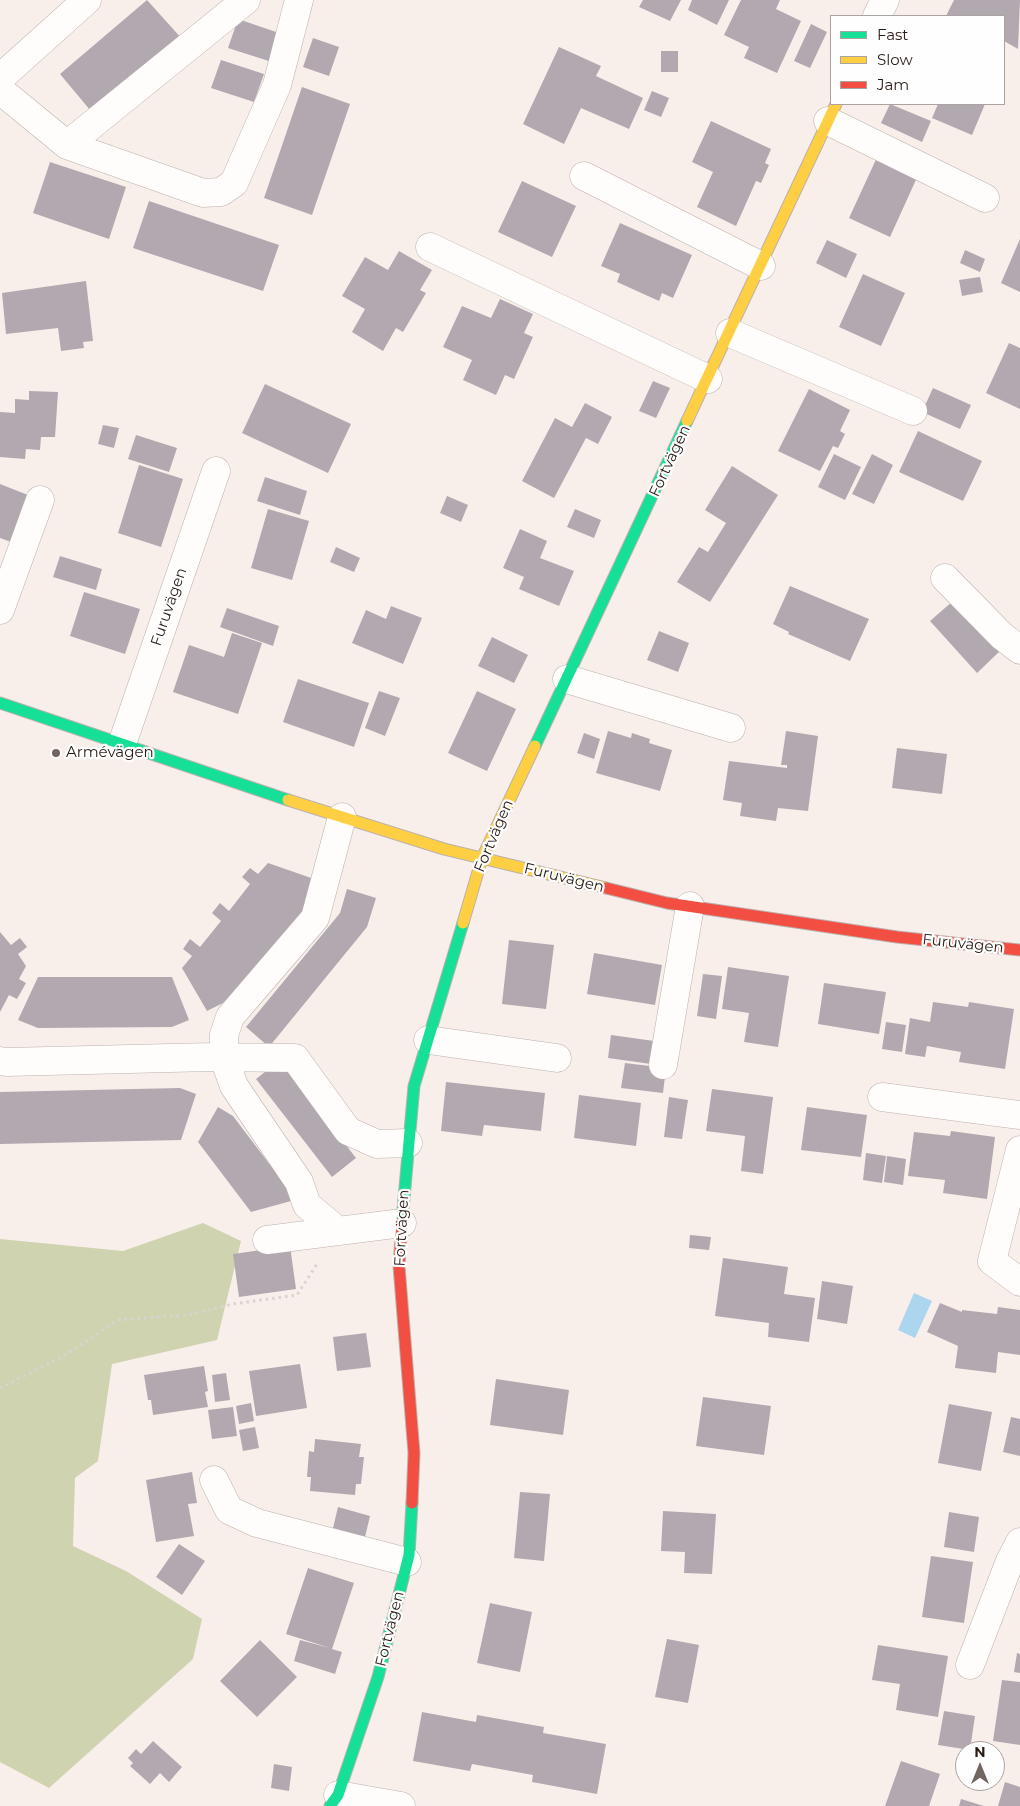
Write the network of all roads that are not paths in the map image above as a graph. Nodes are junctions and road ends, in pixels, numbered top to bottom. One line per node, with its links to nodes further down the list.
1 (88, 0): 4 (street)
2 (246, 0): 7 (street)
3 (299, 0): 7 (street)
4 (0, 78)
5 (0, 90): 7 (street)
6 (832, 112): 9 (street); 11 (street, Fortvägen)
7 (66, 145)
8 (584, 176): 11 (street)
9 (985, 198)
10 (430, 246): 13 (street)
11 (761, 266): 12 (street, Fortvägen)
12 (730, 333): 13 (street, Fortvägen); 14 (street)
13 (708, 380): 20 (street, Fortvägen)
14 (913, 411)
15 (216, 471): 23 (street, Furuvägen)
16 (40, 500): 18 (street)
17 (945, 578): 19 (street)
18 (0, 610)
19 (1020, 650)
20 (567, 678): 22 (street); 25 (street, Fortvägen)
21 (0, 703): 23 (street, Furuvägen)
22 (731, 728)
23 (122, 744): 24 (street, Furuvägen)
24 (342, 817): 25 (street, Furuvägen); 29 (street)
25 (482, 858): 26 (street, Furuvägen); 28 (street, Fortvägen)
26 (690, 906): 27 (street, Furuvägen); 32 (street)
27 (1020, 950)
28 (428, 1040): 30 (street); 35 (street, Fortvägen)
29 (224, 1058): 31 (street); 35 (street); 38 (street)
30 (557, 1058)
31 (0, 1060)
32 (663, 1065)
33 (882, 1097): 34 (street)
34 (1020, 1115)
35 (408, 1143): 37 (street, Fortvägen)
36 (1020, 1150): 40 (street)
37 (402, 1223): 38 (street); 43 (street, Fortvägen)
38 (338, 1231): 39 (street)
39 (267, 1240)
40 (1020, 1282)
41 (214, 1480): 43 (street)
42 (1020, 1542): 44 (street)
43 (407, 1562): 45 (street, Fortvägen)
44 (970, 1665)
45 (334, 1801): 46 (street, Fortvägen)
46 (401, 1806)

